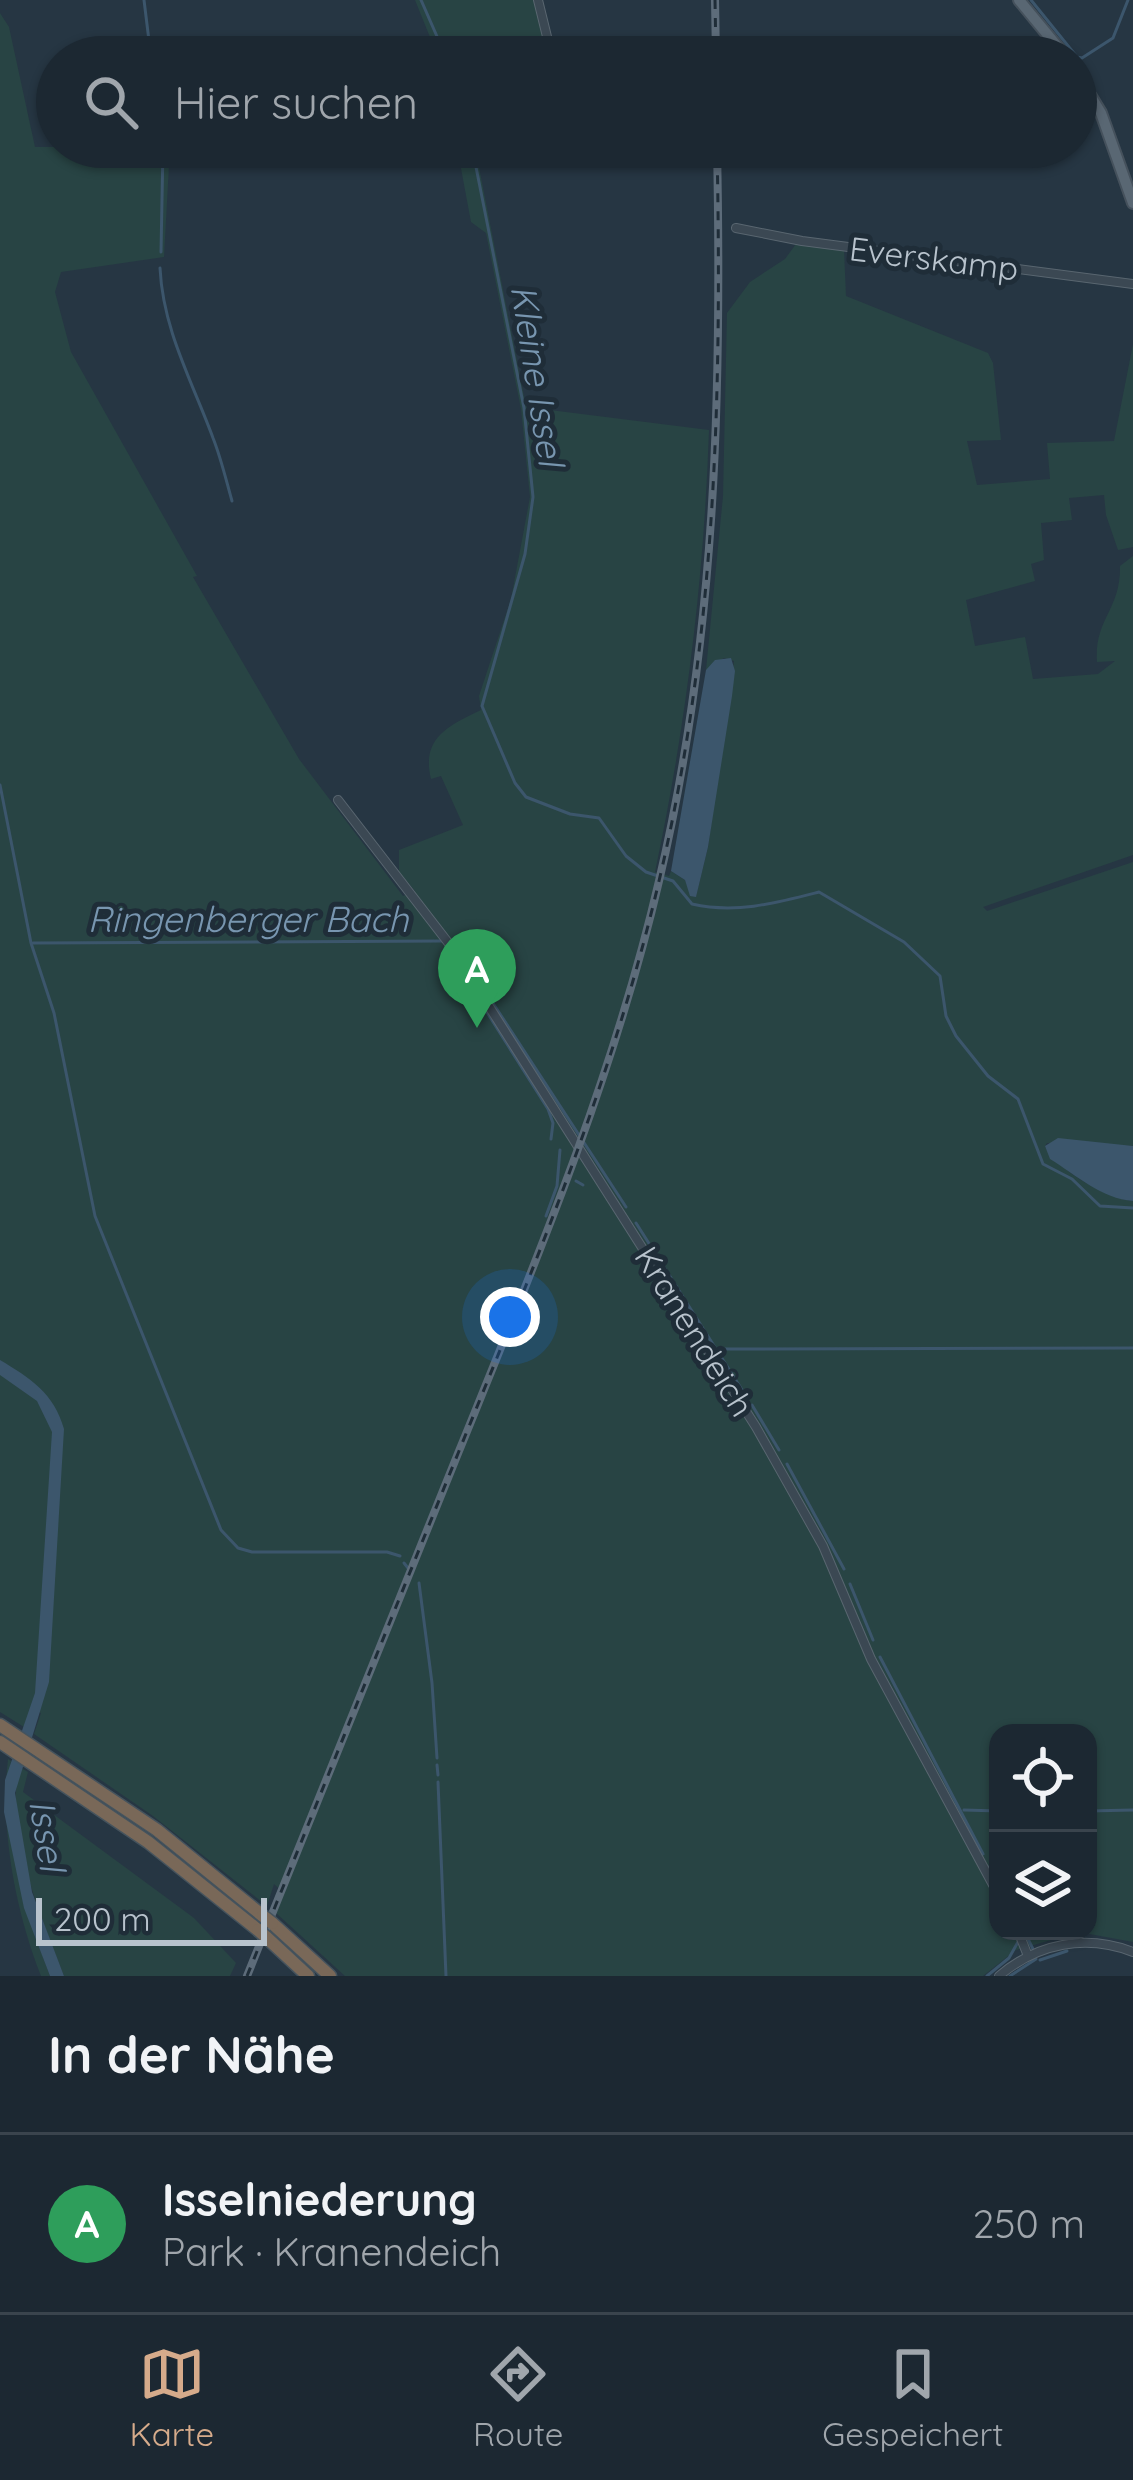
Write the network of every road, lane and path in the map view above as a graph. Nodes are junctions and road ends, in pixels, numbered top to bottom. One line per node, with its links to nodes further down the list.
1 (538, 0): 3 (street)
2 (1019, 0): 4 (main road)
3 (547, 36)
4 (1049, 36)
5 (1097, 106): 6 (main road)
6 (1133, 203)
7 (736, 228): 8 (street, Everskamp)
8 (1133, 284)
9 (338, 800): 12 (street, Kranendeich)
10 (2, 1734): 11 (highway)
11 (43, 1761): 16 (highway); 17 (highway)
12 (989, 1877)
13 (1022, 1940): 15 (street)
14 (1133, 1952): 15 (street)
15 (1028, 1956): 18 (street)
16 (308, 1976)
17 (331, 1976)
18 (999, 1976)

